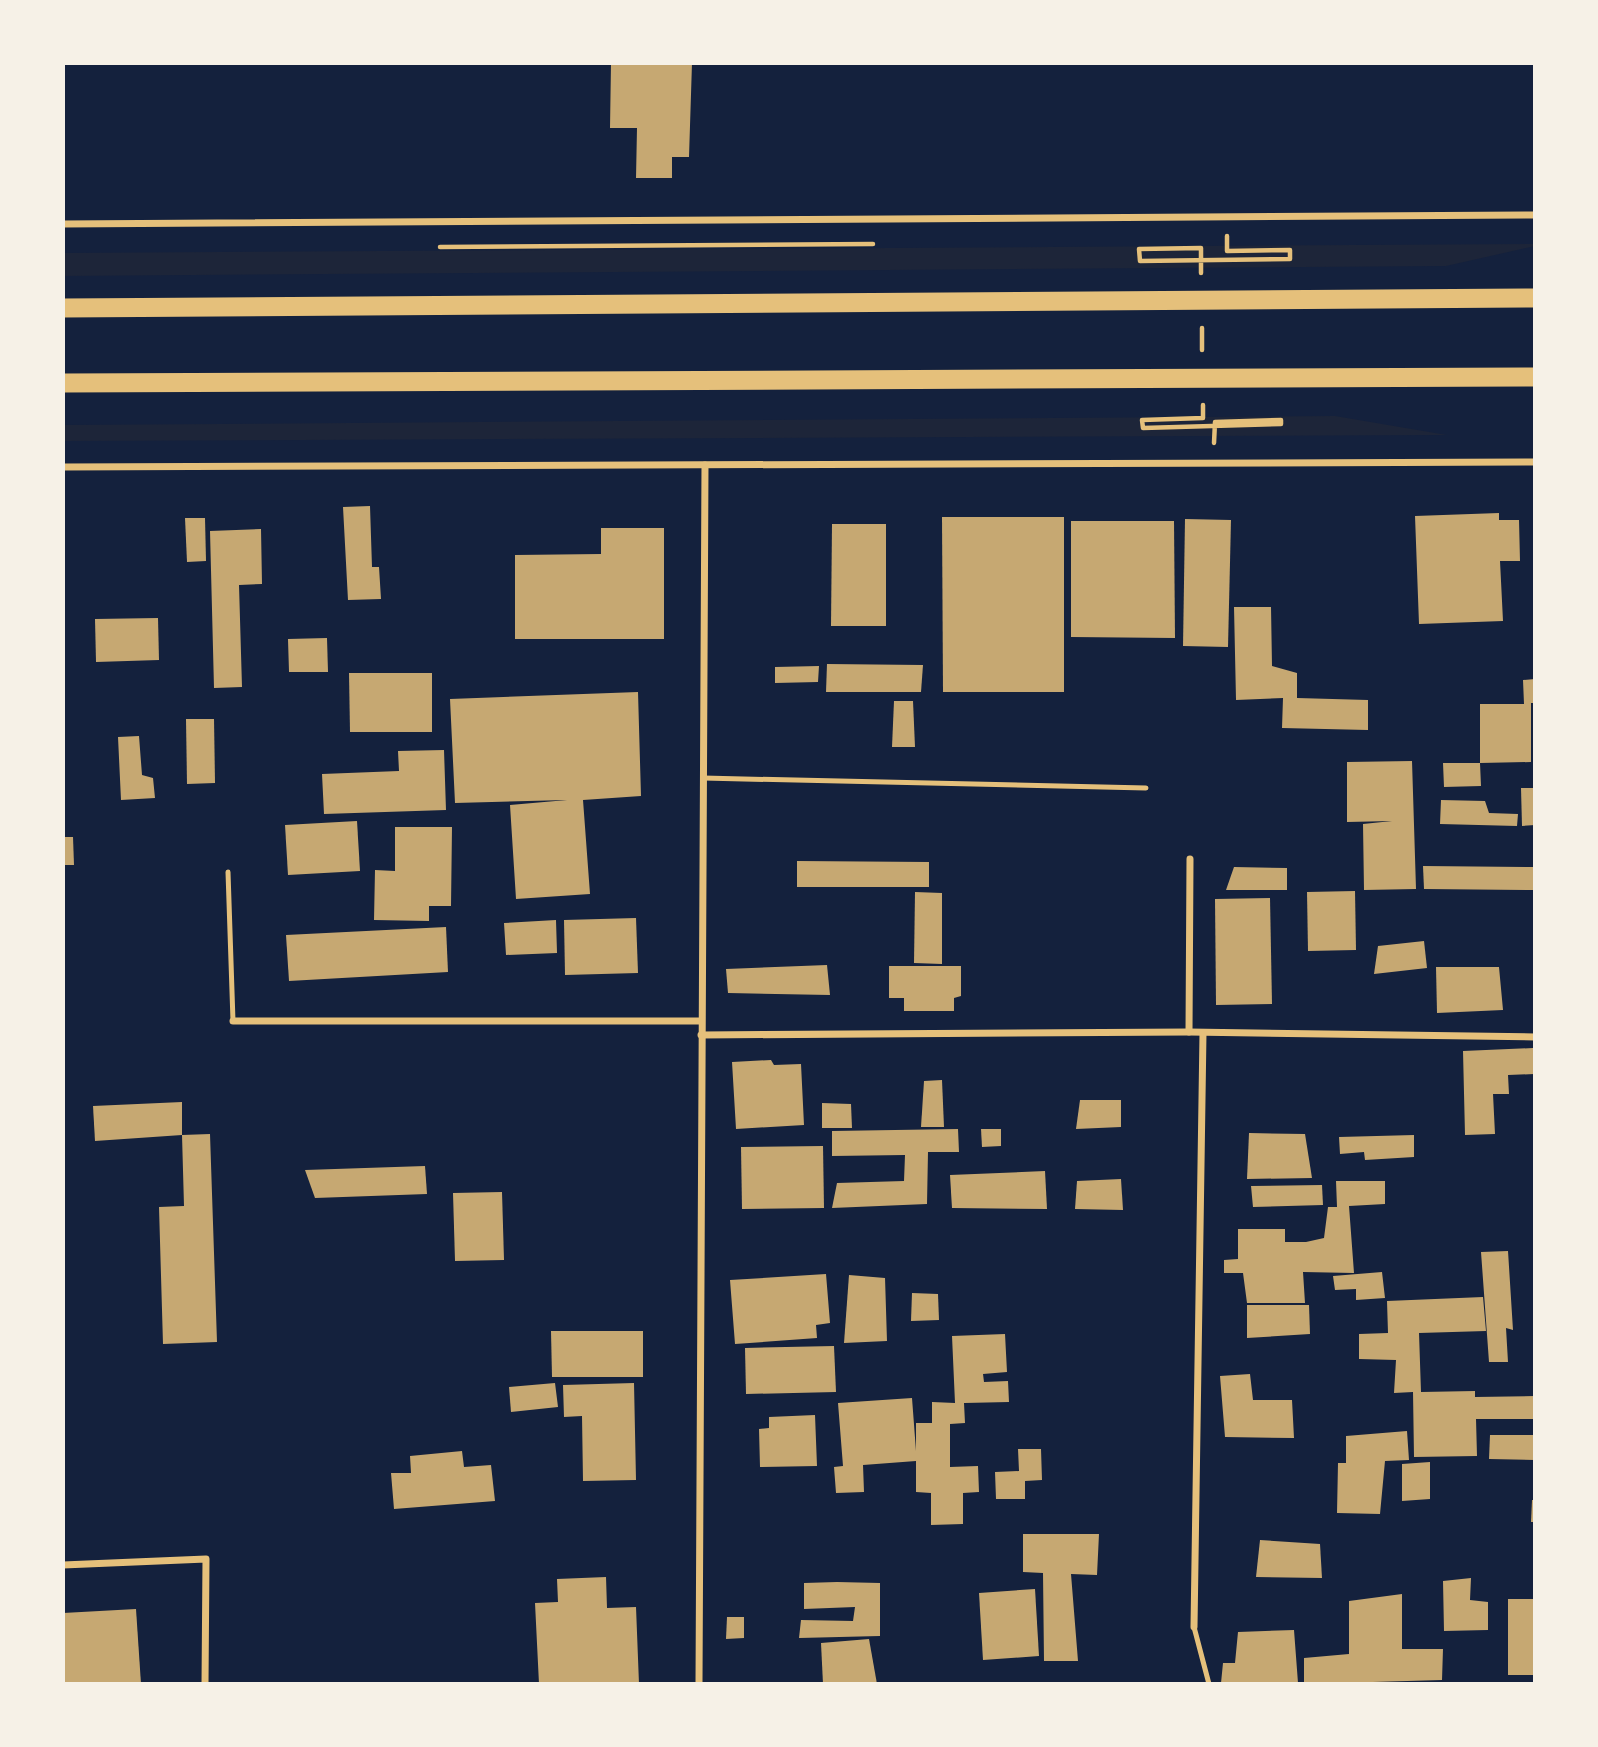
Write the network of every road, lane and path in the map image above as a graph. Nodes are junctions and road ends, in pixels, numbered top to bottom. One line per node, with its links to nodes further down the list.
1 (1535, 215): 2 (street)
2 (63, 224)
3 (1227, 251): 4 (path)
4 (1202, 274)
5 (1535, 298): 6 (highway)
6 (63, 307)
7 (1202, 327): 8 (path)
8 (1202, 353)
9 (1535, 377): 10 (highway)
10 (63, 383)
11 (1203, 392): 12 (path)
12 (1215, 422)
13 (1535, 462): 14 (street)
14 (705, 465): 15 (street); 16 (street)
15 (63, 467)
16 (703, 778): 17 (lane); 21 (street)
17 (1146, 788)
18 (1190, 859): 22 (street)
19 (228, 872): 20 (lane)
20 (233, 1021): 21 (street)
21 (701, 1021): 24 (street)
22 (1189, 1032): 23 (street); 24 (street)
23 (1203, 1033): 25 (street); 27 (street)
24 (701, 1035): 29 (street)
25 (1535, 1037)
26 (63, 1565): 28 (street)
27 (1194, 1627): 30 (lane)
28 (205, 1684)
29 (699, 1684)
30 (1209, 1684)

